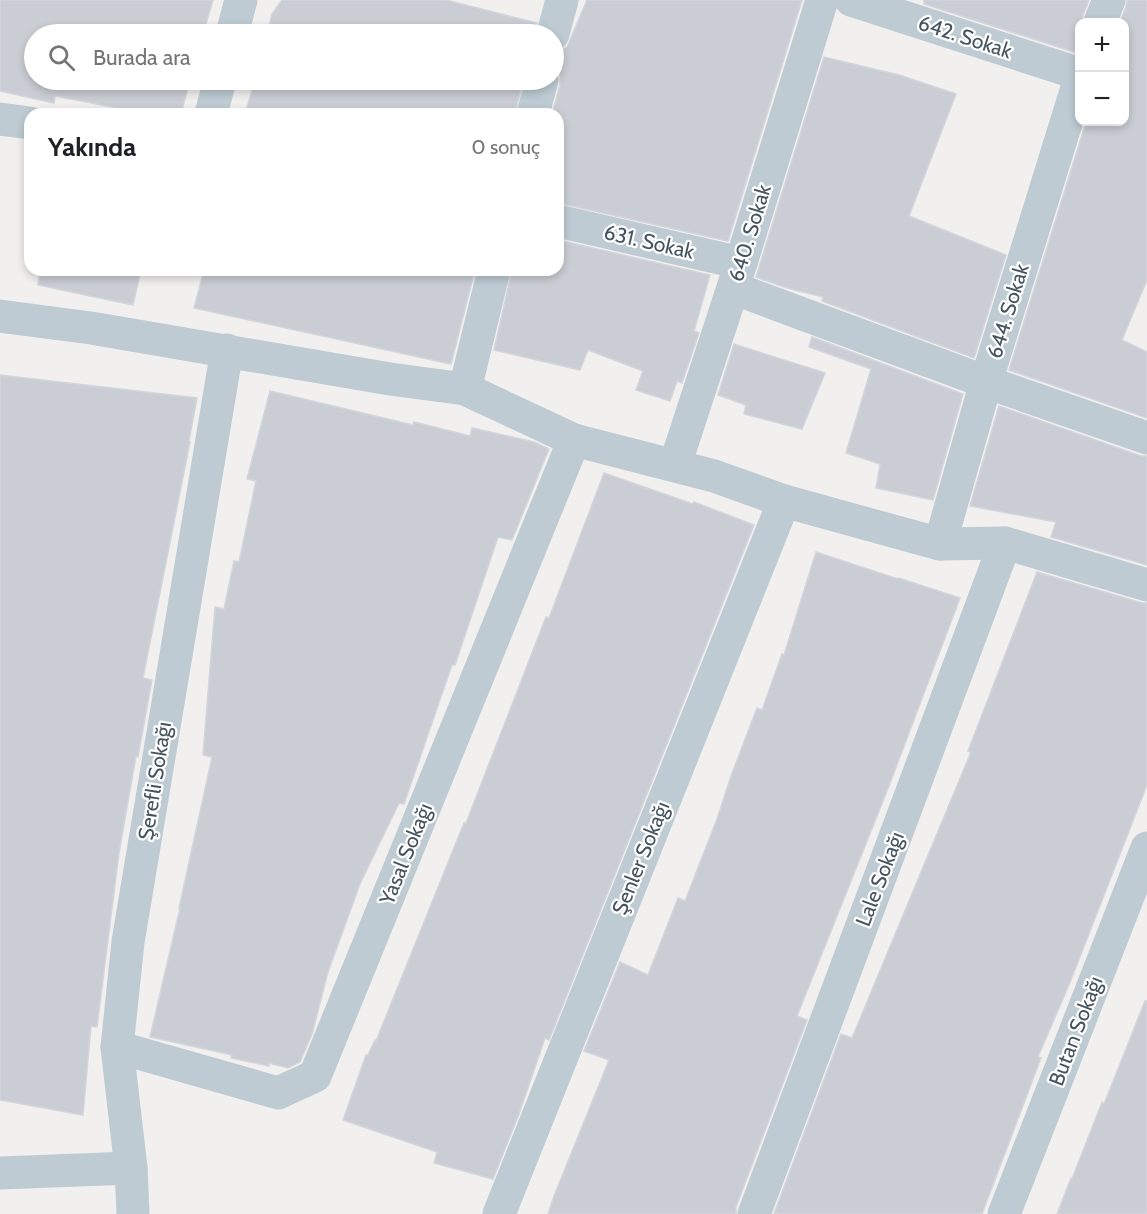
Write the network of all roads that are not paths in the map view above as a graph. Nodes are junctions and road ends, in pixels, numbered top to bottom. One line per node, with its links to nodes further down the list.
1 (241, 0): 7 (street)
2 (561, 0): 8 (street)
3 (822, 0): 18 (street, 640. Sokak)
4 (851, 0): 9 (street, 642. Sokak)
5 (1109, 0): 6 (street)
6 (1102, 18)
7 (235, 24)
8 (555, 24)
9 (1075, 74)
10 (217, 90): 13 (street)
11 (540, 90): 14 (street)
12 (1075, 92): 22 (street, 644. Sokak)
13 (213, 108)
14 (535, 108)
15 (0, 119): 16 (street)
16 (24, 122)
17 (564, 223): 18 (street, 631. Sokak)
18 (737, 275): 22 (street, 631. Sokak); 26 (street, 640. Sokak)
19 (493, 276): 23 (street)
20 (0, 316): 21 (street)
21 (227, 350): 23 (street); 32 (street, Şerefli Sokağı)
22 (986, 382): 24 (street, 631. Sokak); 29 (street, 644. Sokak)
23 (465, 389): 25 (street)
24 (1147, 438)
25 (574, 440): 26 (street); 32 (street, Yasal Sokağı)
26 (675, 465): 27 (street)
27 (784, 501): 29 (street); 36 (street, Şenler Sokağı)
28 (1005, 543): 29 (street); 30 (street); 37 (street, Lale Sokağı)
29 (940, 544)
30 (1147, 585)
31 (1147, 848): 38 (street, Butan Sokağı)
32 (117, 1047): 33 (street, Şerefli Sokağı)
33 (131, 1168): 34 (street); 35 (street, Şerefli Sokağı)
34 (0, 1173)
35 (133, 1214)
36 (499, 1214)
37 (754, 1214)
38 (1004, 1214)

